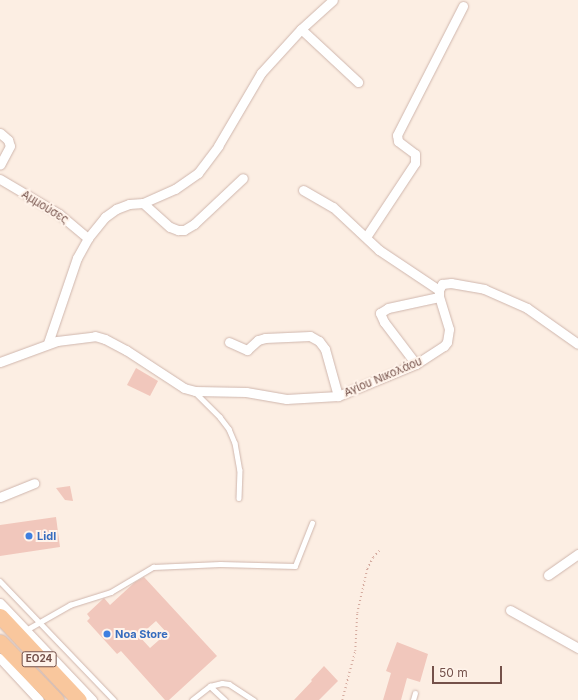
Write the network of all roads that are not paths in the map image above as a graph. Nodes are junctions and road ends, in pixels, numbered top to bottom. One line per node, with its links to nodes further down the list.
1 (331, 1): 3 (street)
2 (463, 6): 11 (street)
3 (301, 29): 4 (street); 10 (street)
4 (358, 82)
5 (0, 133): 6 (street)
6 (0, 165)
7 (243, 178): 10 (street)
8 (0, 179): 12 (street, Αμμούσες)
9 (303, 190): 11 (street)
10 (142, 203): 12 (street)
11 (366, 237): 13 (street)
12 (88, 238): 15 (street)
13 (438, 293): 16 (street); 18 (street, Αγίου Νικολάου); 18 (street)
14 (229, 342): 20 (street)
15 (48, 343): 17 (street, Αγίου Νικολάου); 19 (street, Αγίου Νικολάου)
16 (578, 344)
17 (0, 362)
18 (416, 364): 20 (street, Αγίου Νικολάου)
19 (195, 391): 20 (street, Αγίου Νικολάου); 23 (lane)
20 (338, 396)
21 (34, 483): 22 (street)
22 (0, 496)
23 (239, 498)
24 (312, 523): 31 (lane)
25 (578, 554): 26 (street)
26 (548, 575)
27 (0, 581): 31 (lane)
28 (0, 603): 32 (street)
29 (510, 610): 34 (street)
30 (0, 616): 40 (main road, ΕΟ24)
31 (39, 622): 32 (lane); 42 (lane)
32 (26, 630): 41 (street)
33 (0, 642): 39 (main road, ΕΟ24)
34 (578, 648)
35 (0, 658): 38 (street)
36 (210, 686): 43 (lane); 44 (lane); 45 (lane)
37 (415, 693): 46 (lane)
38 (39, 700)
39 (56, 700)
40 (79, 700)
41 (92, 700)
42 (114, 700)
43 (192, 700)
44 (225, 700)
45 (254, 700)
46 (414, 700)

